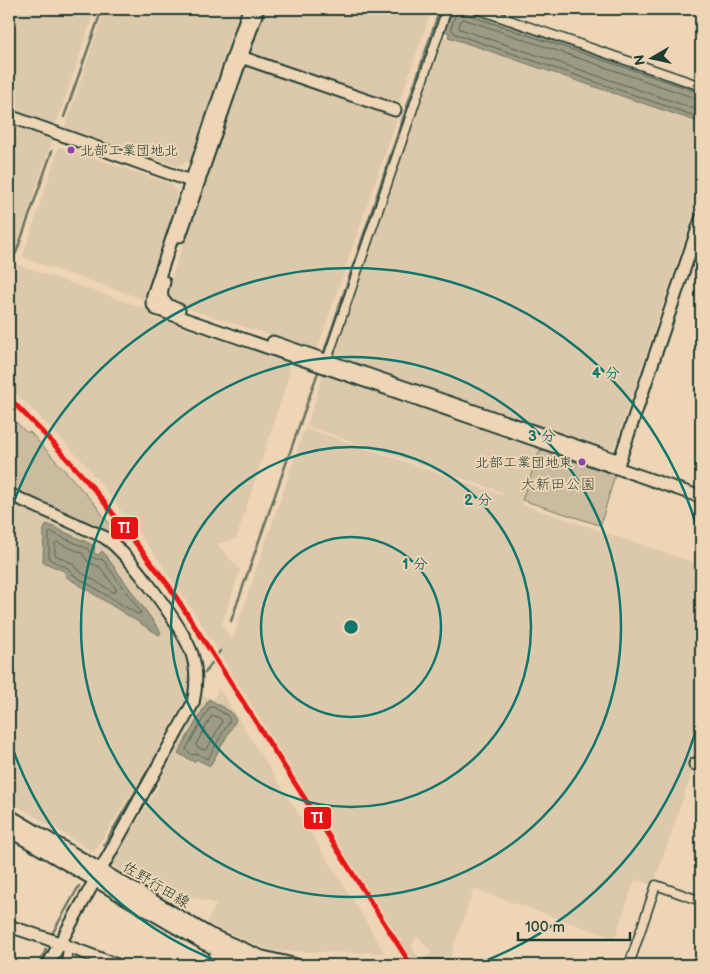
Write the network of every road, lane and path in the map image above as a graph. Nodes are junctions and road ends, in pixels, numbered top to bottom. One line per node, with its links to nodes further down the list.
1 (249, 9): 5 (street)
2 (258, 9): 5 (street)
3 (447, 9): 11 (street)
4 (477, 9): 6 (street)
5 (238, 56): 7 (street); 9 (street)
6 (701, 86)
7 (394, 110)
8 (9, 116): 9 (street)
9 (194, 182): 11 (street)
10 (701, 219): 12 (street)
11 (326, 364): 12 (street)
12 (618, 464): 13 (street); 15 (street)
13 (701, 489)
14 (9, 494): 18 (street)
15 (701, 497)
16 (9, 816): 18 (main road, 佐野行田線)
17 (9, 830): 18 (main road, 佐野行田線)
18 (98, 875): 20 (main road, 佐野行田線); 22 (street)
19 (701, 901): 32 (street)
20 (178, 923): 29 (main road, 佐野行田線); 30 (main road, 佐野行田線)
21 (9, 926): 22 (street)
22 (64, 945): 25 (street); 26 (street); 27 (street)
23 (213, 956): 28 (street)
24 (426, 964): 31 (street)
25 (48, 965)
26 (66, 965)
27 (117, 965)
28 (233, 965)
29 (258, 965)
30 (295, 965)
31 (501, 965)
32 (630, 965)

